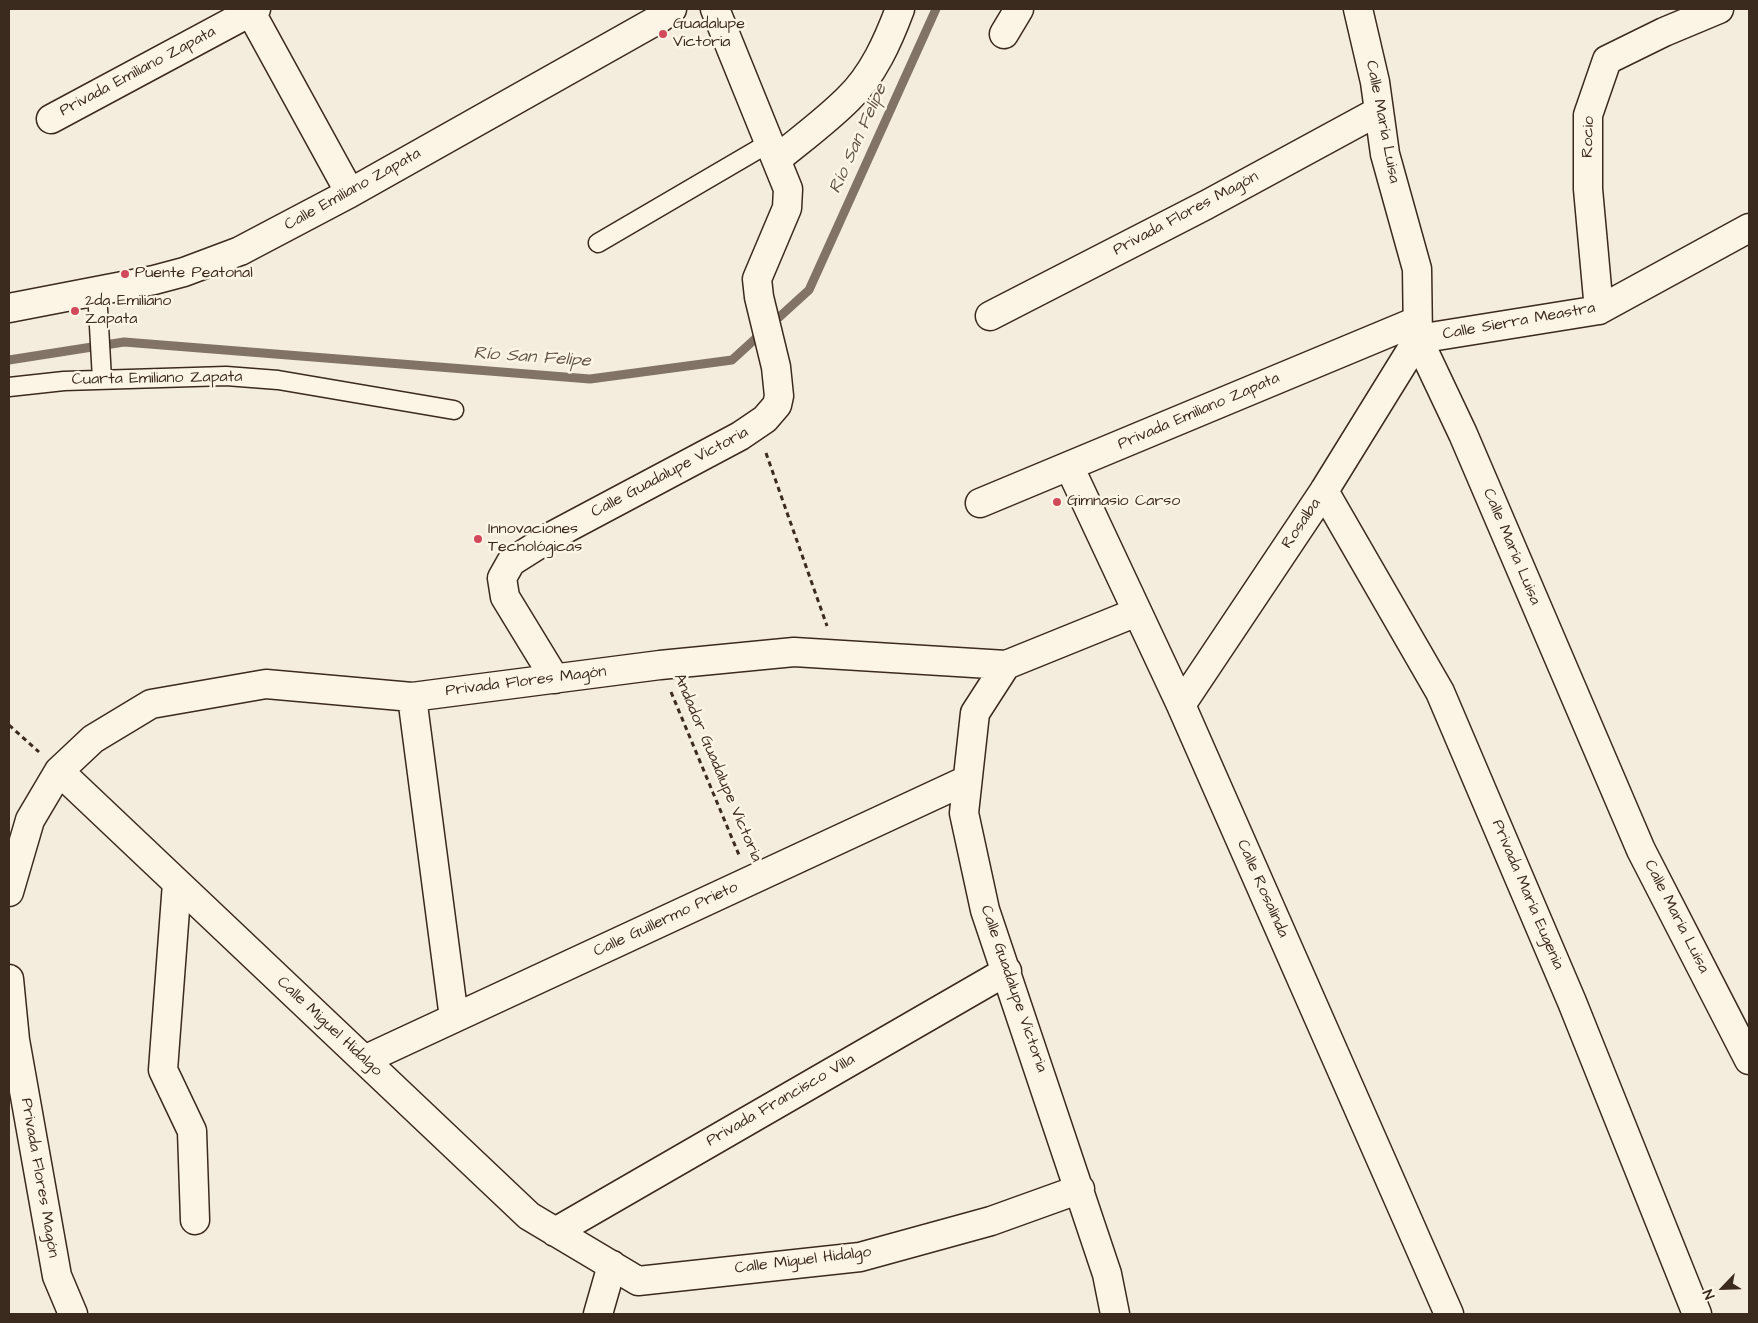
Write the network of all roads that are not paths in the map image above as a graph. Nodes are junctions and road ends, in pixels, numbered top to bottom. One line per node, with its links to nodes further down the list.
1 (672, 9): 12 (street, Calle Emiliano Zapata)
2 (715, 9): 11 (street)
3 (900, 9): 11 (street)
4 (1019, 9): 8 (street)
5 (1358, 9): 9 (street, Calle María Luisa)
6 (1720, 9): 17 (street, Rocio)
7 (252, 10): 10 (street, Privada Emiliano Zapata); 12 (street, Privada Emiliano Zapata)
8 (1004, 34)
9 (1380, 111): 18 (street, Privada Flores Magón); 19 (street, Calle María Luisa)
10 (51, 119)
11 (773, 151): 14 (lane); 28 (street, Calle Guadalupe Victoria)
12 (350, 193): 15 (street, Calle Emiliano Zapata)
13 (1749, 228): 17 (street, Calle Sierra Meastra)
14 (598, 244)
15 (98, 302): 16 (street, Calle Emiliano Zapata); 20 (lane)
16 (9, 308)
17 (1599, 310): 19 (street, Calle Sierra Meastra)
18 (990, 316)
19 (1418, 330): 23 (street, Privada Emiliano Zapata); 24 (street, Rosalba); 39 (street, Calle María Luisa)
20 (101, 370): 21 (lane, Cuarta Emiliano Zapata); 22 (lane, Cuarta Emiliano Zapata)
21 (9, 387)
22 (454, 410)
23 (1069, 466): 25 (street, Privada Emiliano Zapata); 26 (street, Calle Rosalinda)
24 (1324, 491): 30 (street, Rosalba); 48 (street, Privada María Eugenia)
25 (980, 503)
26 (1138, 612): 27 (street, Privada Flores Magón); 30 (street, Calle Rosalinda)
27 (1006, 664): 28 (street, Privada Flores Magón); 32 (street, Calle Guadalupe Victoria)
28 (555, 679): 29 (street, Privada Flores Magón)
29 (412, 697): 31 (street, Privada Flores Magón); 37 (street)
30 (1181, 705): 47 (street, Calle Rosalinda)
31 (59, 770): 33 (street, Calle Miguel Hidalgo); 34 (street, Privada Flores Magón)
32 (967, 780): 35 (street, Calle Guadalupe Victoria); 37 (street, Calle Guillermo Prieto)
33 (177, 883): 38 (street, Calle Miguel Hidalgo); 41 (street)
34 (9, 892)
35 (1006, 971): 40 (street, Calle Guadalupe Victoria); 42 (street, Privada Francisco Villa)
36 (9, 979): 44 (street, Privada Flores Magón)
37 (454, 1018): 38 (street, Calle Guillermo Prieto)
38 (364, 1060): 42 (street, Calle Miguel Hidalgo)
39 (1749, 1060)
40 (1080, 1189): 43 (street, Calle Miguel Hidalgo); 46 (street, Calle Guadalupe Victoria)
41 (195, 1220)
42 (555, 1232): 43 (street, Calle Miguel Hidalgo)
43 (612, 1265): 45 (street)
44 (73, 1314)
45 (598, 1314)
46 (1116, 1314)
47 (1449, 1314)
48 (1697, 1314)

